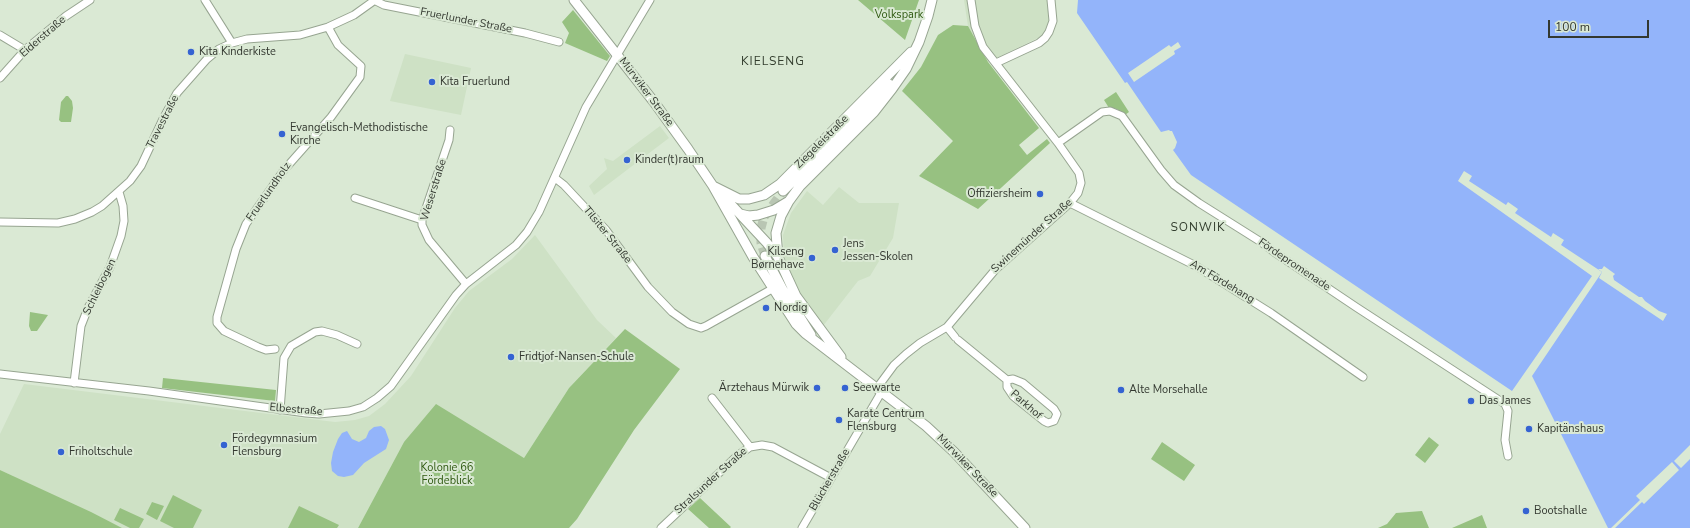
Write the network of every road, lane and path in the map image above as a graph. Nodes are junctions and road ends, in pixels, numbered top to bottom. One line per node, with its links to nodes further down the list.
1 (90, 0): 14 (street, Eiderstraße)
2 (205, 0): 12 (street)
3 (375, 0): 9 (street, Travestraße); 11 (street, Fruerlunder Straße)
4 (574, 0): 15 (street, Mürwiker Straße)
5 (650, 0): 15 (street)
6 (932, 0): 13 (street, Ziegeleistraße)
7 (972, 0): 16 (street, Swinemünder Straße)
8 (1051, 0): 16 (street)
9 (328, 27): 12 (street, Travestraße); 38 (street, Fruerlundholz)
10 (0, 35): 14 (street)
11 (559, 42)
12 (232, 43): 23 (street, Travestraße)
13 (916, 47): 21 (street, Ziegeleistraße); 22 (street, Ziegeleistraße); 26 (street, Ziegeleistraße)
14 (25, 50): 17 (street, Eiderstraße)
15 (617, 54): 20 (street); 21 (street, Mürwiker Straße)
16 (996, 63): 19 (street, Swinemünder Straße)
17 (0, 78)
18 (450, 130): 29 (street, Weserstraße)
19 (1058, 143): 27 (street, Swinemünder Straße); 48 (street, Fördepromenade)
20 (555, 178): 33 (street, Elbestraße); 34 (street, Tilsiter Straße)
21 (713, 186): 24 (street, Mürwiker Straße); 28 (street, Mürwiker Straße)
22 (783, 191)
23 (119, 192): 30 (street, Travestraße); 43 (street, Schleibogen)
24 (719, 196): 28 (street, Ziegeleistraße); 34 (street, Mürwiker Straße)
25 (355, 198): 29 (street)
26 (789, 202): 28 (street, Ziegeleistraße); 32 (street, Ziegeleistraße)
27 (1070, 203): 35 (street, Swinemünder Straße); 41 (street, Am Fördehang)
28 (739, 213): 32 (street, Mürwiker Straße)
29 (422, 220): 33 (street, Weserstraße)
30 (0, 222)
31 (765, 256): 36 (street)
32 (778, 257): 39 (street, Mürwiker Straße)
33 (466, 284): 46 (street, Elbestraße)
34 (772, 289): 36 (street, Mürwiker Straße)
35 (947, 327): 42 (street, Parkhof); 44 (street, Swinemünder Straße)
36 (816, 343): 39 (street, Mürwiker Straße)
37 (356, 344): 46 (street)
38 (275, 349)
39 (847, 365): 44 (street, Mürwiker Straße)
40 (0, 374): 43 (street, Elbestraße)
41 (1363, 377)
42 (1007, 380): 42 (street, Parkhof)
43 (74, 382): 46 (street, Elbestraße)
44 (879, 389): 49 (street, Blücherstraße); 52 (street, Mürwiker Straße)
45 (712, 398): 47 (street)
46 (280, 410)
47 (750, 447): 49 (street, Stralsunder Straße); 50 (street, Stralsunder Straße)
48 (1508, 456)
49 (831, 478): 51 (street, Blücherstraße)
50 (661, 528)
51 (802, 528)
52 (1025, 528)

